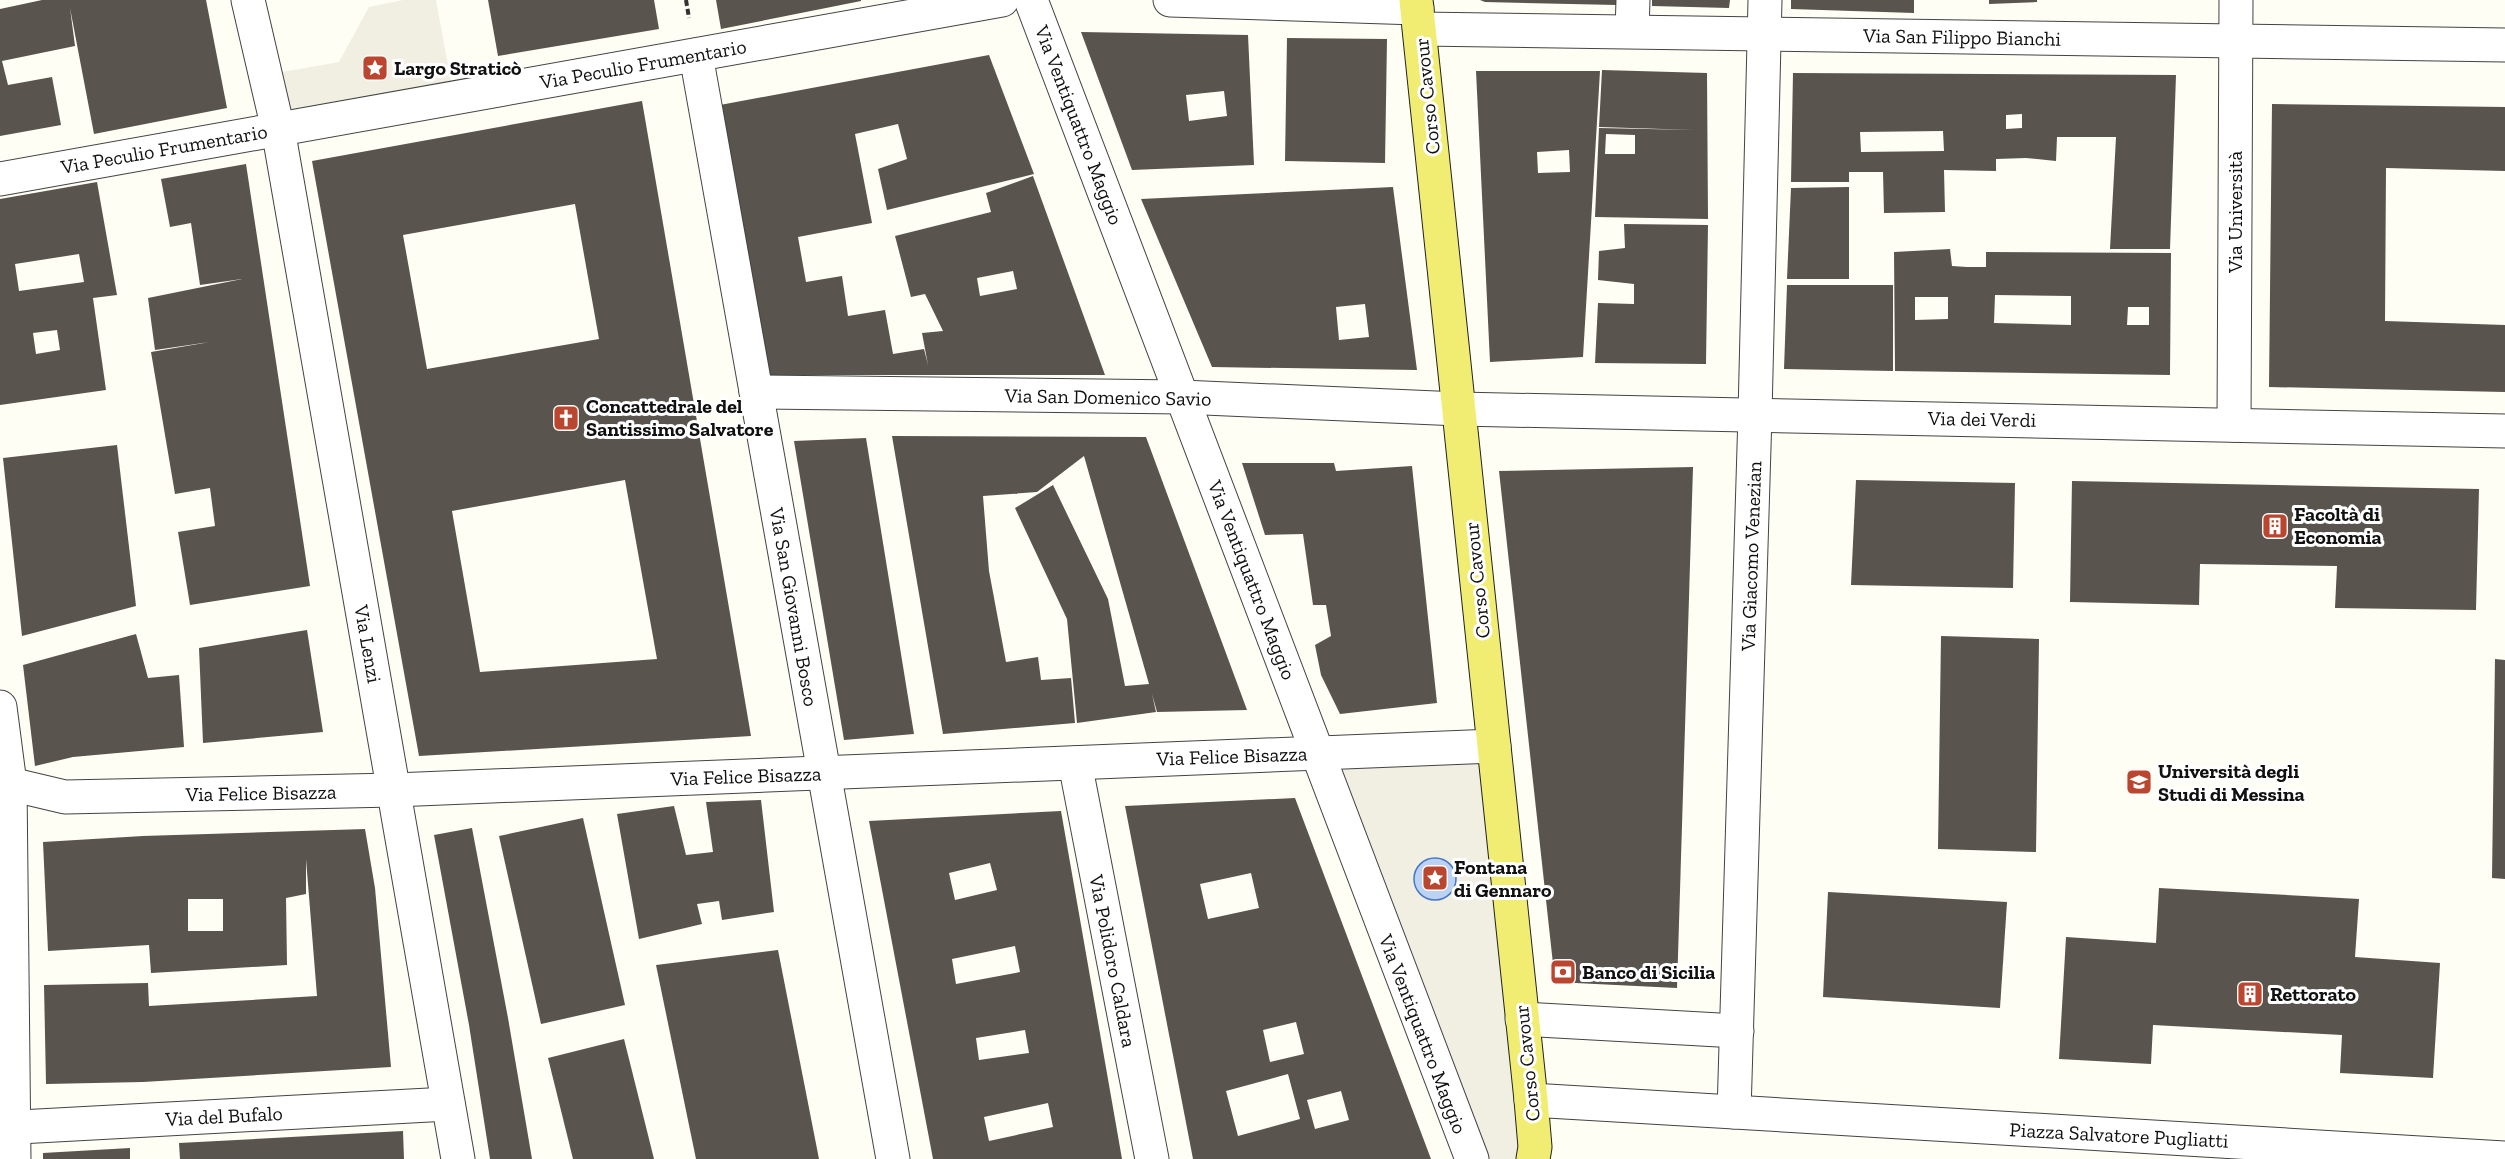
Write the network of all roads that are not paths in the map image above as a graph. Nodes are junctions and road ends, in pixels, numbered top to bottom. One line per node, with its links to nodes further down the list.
1 (248, 0): 13 (street, Via Lenzi)
2 (1002, 0): 12 (street, Via Peculio Frumentario)
3 (1031, 0): 16 (street, Via Ventiquattro Maggio)
4 (1170, 0): 7 (street, Via San Filippo Bianchi)
5 (1766, 0): 9 (street, Via Giacomo Venezian)
6 (2236, 0): 10 (street, Via Università)
7 (1418, 12): 8 (street, Via San Filippo Bianchi); 17 (main road, Corso Cavour)
8 (1632, 16): 9 (street, Via San Filippo Bianchi)
9 (1764, 34): 10 (street, Via San Filippo Bianchi); 18 (street, Via Giacomo Venezian)
10 (2236, 41): 11 (street, Via San Filippo Bianchi); 19 (street, Via Università)
11 (2505, 45)
12 (696, 55): 13 (street, Via Peculio Frumentario); 15 (street, Via San Giovanni Bosco)
13 (278, 129): 14 (street, Via Peculio Frumentario); 27 (street, Via Lenzi)
14 (0, 179)
15 (756, 392): 16 (street, Via San Domenico Savio); 25 (street, Via San Giovanni Bosco)
16 (1182, 397): 17 (street, Via San Domenico Savio); 23 (street, Via Ventiquattro Maggio)
17 (1459, 409): 18 (street, Via dei Verdi); 22 (main road, Corso Cavour)
18 (1755, 414): 19 (street, Via dei Verdi); 29 (street, Via Giacomo Venezian)
19 (2234, 425): 20 (street, Via dei Verdi)
20 (2505, 431)
21 (0, 707): 26 (street)
22 (1494, 746): 23 (street, Via Felice Bisazza); 28 (main road, Corso Cavour)
23 (1318, 753): 24 (street, Via Felice Bisazza); 39 (street, Via Ventiquattro Maggio)
24 (1075, 762): 25 (street, Via Felice Bisazza); 38 (street, Via Polidoro Caldara)
25 (824, 772): 27 (street, Via Felice Bisazza); 37 (street, Via San Giovanni Bosco)
26 (5, 784): 27 (street, Via Felice Bisazza); 33 (street)
27 (394, 790): 31 (street, Via Lenzi)
28 (1522, 1019): 29 (street); 30 (main road, Corso Cavour)
29 (1737, 1031): 32 (street, Via Giacomo Venezian)
30 (1531, 1100): 32 (street, Piazza Salvatore Pugliatti); 40 (main road, Corso Cavour)
31 (448, 1104): 33 (street, Via del Bufalo); 36 (street, Via Lenzi)
32 (1734, 1112): 34 (street, Piazza Salvatore Pugliatti)
33 (7, 1127): 35 (street)
34 (2505, 1158)
35 (14, 1159)
36 (458, 1159)
37 (893, 1159)
38 (1152, 1159)
39 (1472, 1159)
40 (1533, 1159)

